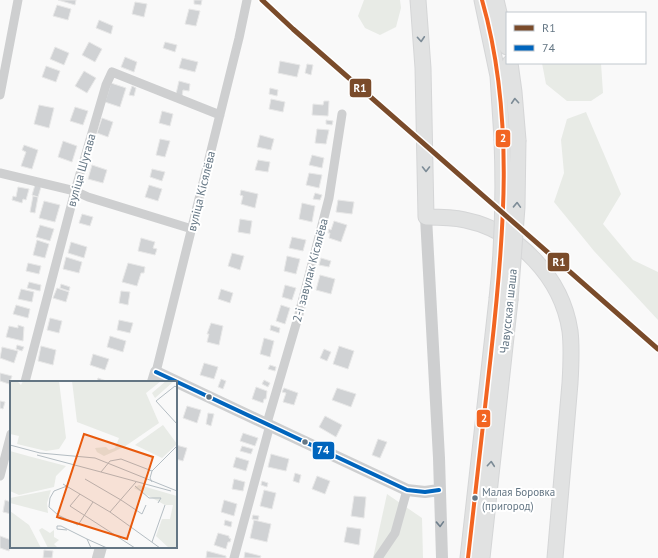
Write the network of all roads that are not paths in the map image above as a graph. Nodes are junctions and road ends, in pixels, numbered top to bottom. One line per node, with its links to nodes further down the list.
1 (18, 0): 8 (street)
2 (418, 0): 13 (main road, one-way to 13)
3 (482, 0): 15 (main road, Чавусская шаша, bridge)
4 (496, 0): 6 (main road)
5 (245, 1): 10 (street, вуліца Кісялёва)
6 (506, 43)
7 (510, 64): 15 (main road, Чавусская шаша, one-way to 7, bridge)
8 (0, 95)
9 (342, 114): 20 (street, 2-і завулак Кісялёва)
10 (220, 115): 12 (street, вуліца Шутава); 14 (street, вуліца Кісялёва)
11 (0, 173): 12 (street)
12 (75, 191): 14 (street); 17 (street, вуліца Шутава)
13 (426, 217): 24 (street); 34 (main road)
14 (192, 229): 16 (street, вуліца Кісялёва)
15 (504, 299): 25 (main road, Чавусская шаша, one-way to 15); 31 (main road, Чавусская шаша)
16 (155, 377): 18 (street)
17 (25, 381)
18 (165, 381)
19 (177, 386): 20 (street)
20 (268, 424): 23 (street); 28 (street, 2-і завулак Кісялёва)
21 (10, 438): 22 (street)
22 (0, 476)
23 (407, 490): 24 (street); 29 (street)
24 (439, 490): 30 (street, one-way to 30)
25 (484, 535): 32 (main road, Чавусская шаша); 33 (main road)
26 (101, 548): 27 (street)
27 (98, 558)
28 (234, 558)
29 (378, 558)
30 (442, 558)
31 (468, 558)
32 (482, 558)
33 (493, 558)
34 (555, 558)

